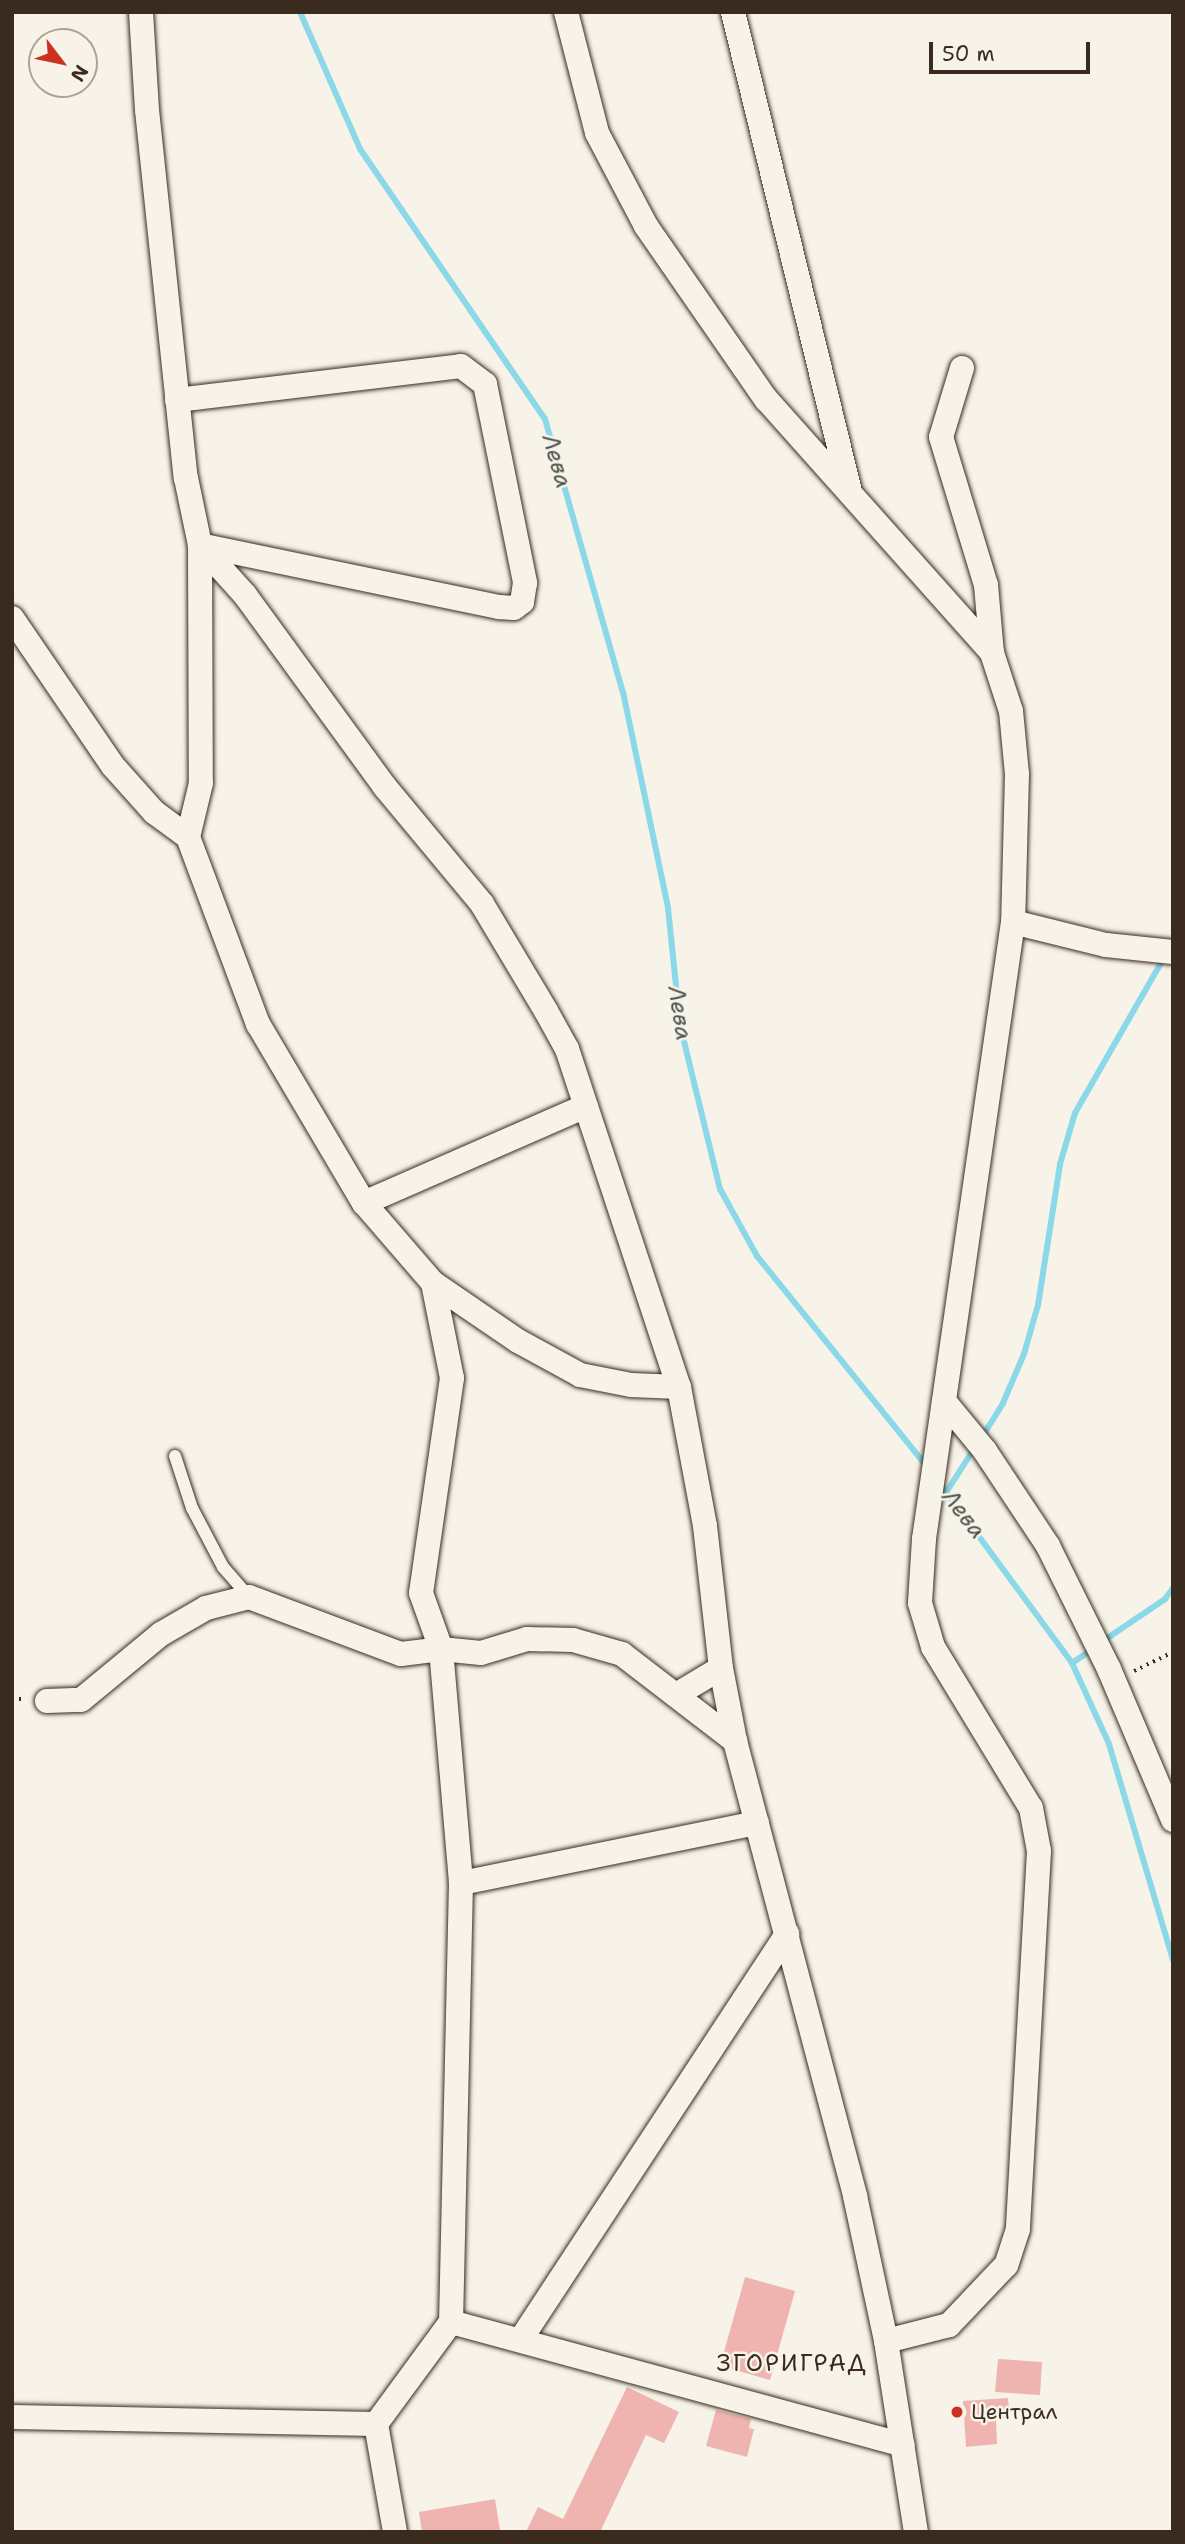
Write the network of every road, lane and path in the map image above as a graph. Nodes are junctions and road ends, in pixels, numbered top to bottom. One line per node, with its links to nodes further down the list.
1 (141, 12): 5 (street)
2 (566, 12): 6 (street)
3 (733, 12): 6 (street)
4 (962, 368): 9 (street)
5 (177, 400): 7 (street); 7 (street)
6 (850, 493): 9 (street)
7 (200, 545): 10 (street); 13 (street)
8 (12, 618): 10 (street)
9 (992, 653): 11 (street)
10 (188, 836): 14 (street)
11 (1013, 922): 12 (street); 17 (street)
12 (1173, 952)
13 (586, 1106): 14 (street); 16 (street)
14 (364, 1203): 15 (street)
15 (433, 1283): 16 (street); 20 (street)
16 (679, 1387): 22 (street)
17 (944, 1401): 23 (street); 33 (street)
18 (175, 1456): 19 (lane)
19 (249, 1597): 20 (street); 25 (street)
20 (441, 1649): 24 (street); 29 (street)
21 (1173, 1652): 23 (path)
22 (721, 1668): 24 (street); 26 (street)
23 (1114, 1681): 27 (street)
24 (676, 1695): 26 (street)
25 (47, 1701)
26 (735, 1741): 28 (street)
27 (1173, 1820)
28 (757, 1823): 29 (street); 30 (street)
29 (461, 1882): 31 (street)
30 (787, 1934): 32 (street); 33 (street)
31 (451, 2322): 32 (street); 35 (street)
32 (521, 2339): 36 (street)
33 (886, 2341): 36 (street)
34 (12, 2417): 35 (street)
35 (376, 2424): 38 (street)
36 (903, 2445): 37 (street)
37 (915, 2531)
38 (395, 2532)

